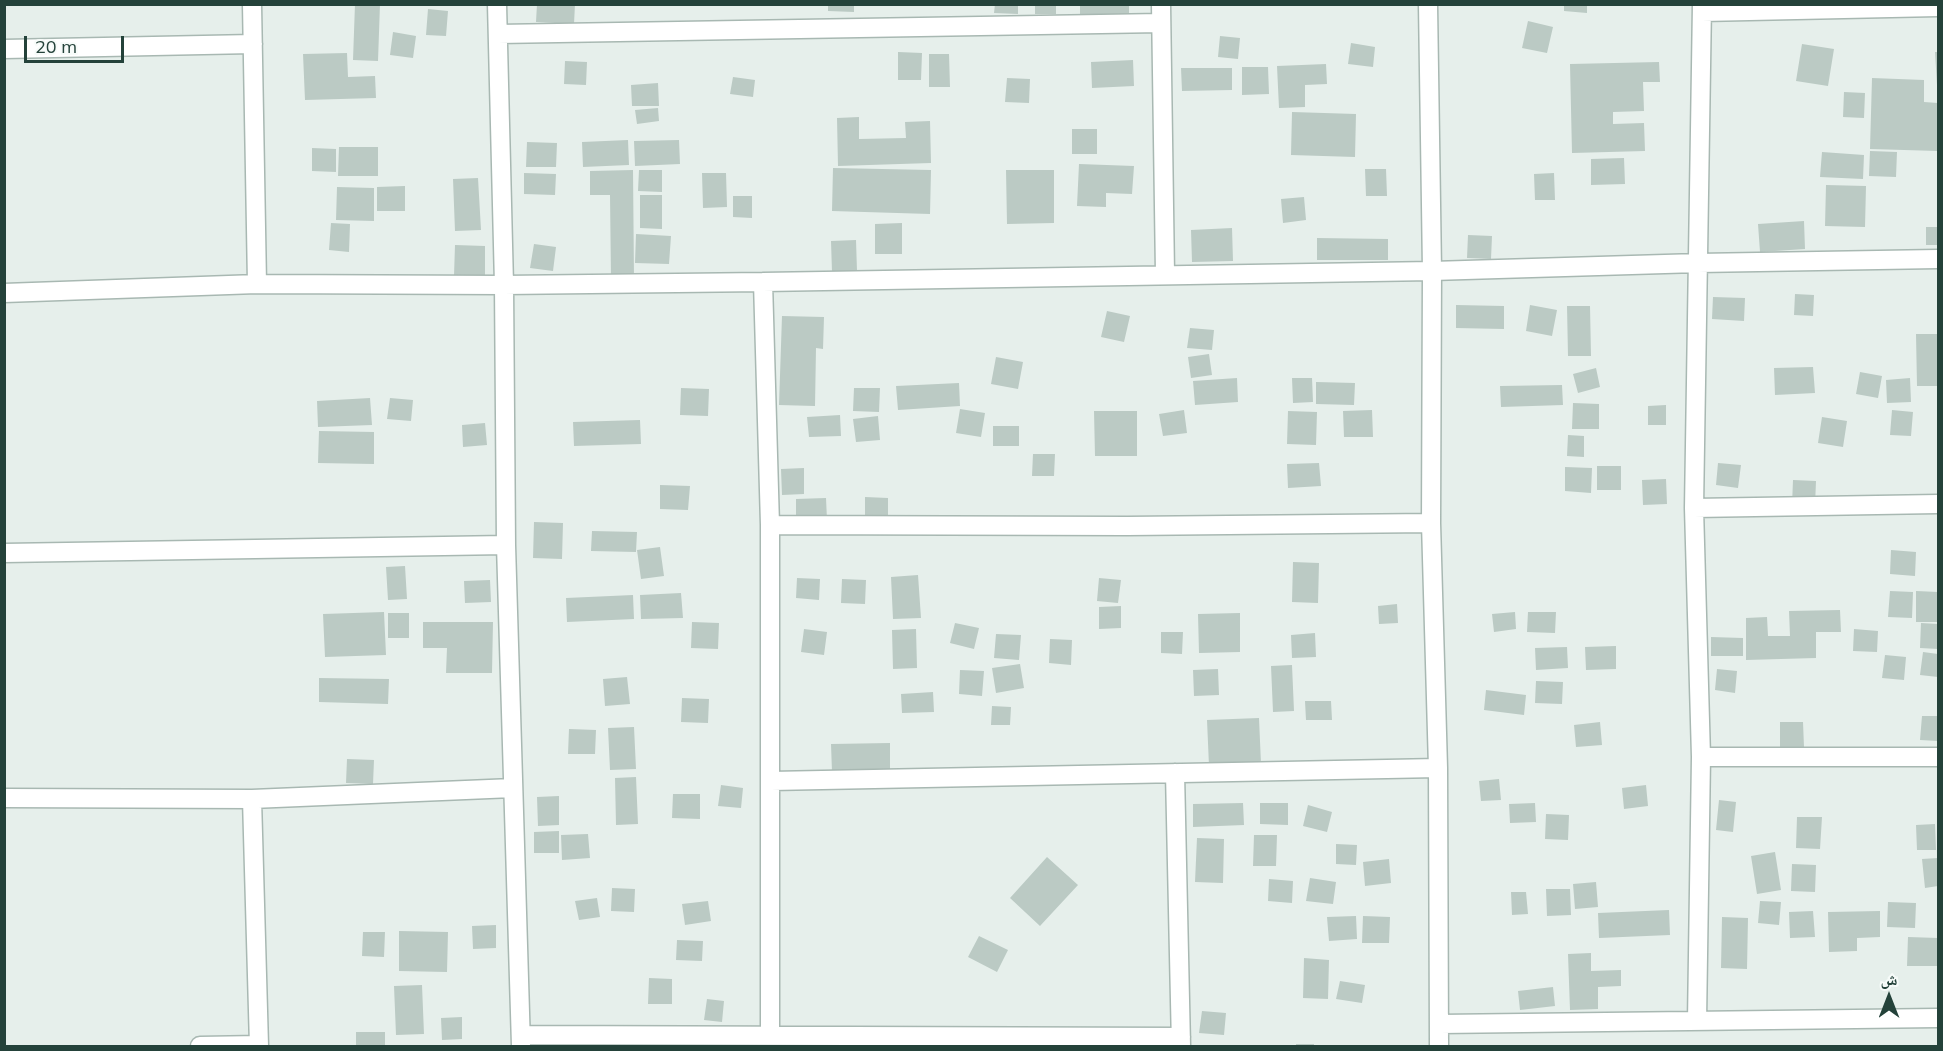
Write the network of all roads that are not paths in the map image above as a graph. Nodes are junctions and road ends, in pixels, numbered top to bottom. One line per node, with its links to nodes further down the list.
1 (252, 4): 9 (street)
2 (497, 4): 8 (street)
3 (1161, 4): 7 (street)
4 (1428, 4): 13 (street)
5 (1938, 7): 6 (street)
6 (1702, 8): 12 (street)
7 (1161, 23): 8 (street); 14 (street)
8 (498, 34): 17 (street)
9 (253, 44): 10 (street); 16 (street)
10 (4, 49)
11 (1938, 259): 12 (street)
12 (1698, 263): 13 (street); 20 (street)
13 (1432, 271): 14 (street); 21 (street)
14 (1165, 274): 15 (street)
15 (763, 282): 17 (street); 22 (street)
16 (257, 284): 17 (street); 18 (street)
17 (504, 285): 23 (street)
18 (4, 293)
19 (1938, 504): 20 (street)
20 (1694, 508): 25 (street)
21 (1431, 523): 22 (street); 27 (street)
22 (770, 525): 29 (street)
23 (506, 545): 24 (street); 30 (street)
24 (4, 553)
25 (1701, 757): 26 (street); 34 (street)
26 (1938, 757)
27 (1438, 768): 28 (street); 35 (street)
28 (1175, 773): 29 (street); 38 (street)
29 (771, 782): 36 (street)
30 (513, 788): 32 (street); 37 (street)
31 (4, 798): 32 (street)
32 (252, 799): 39 (street)
33 (1938, 1018): 34 (street)
34 (1697, 1021): 35 (street)
35 (1440, 1024): 41 (street)
36 (770, 1035): 37 (street); 38 (street)
37 (521, 1041)
38 (1181, 1042)
39 (259, 1046): 40 (street)
40 (200, 1047)
41 (1440, 1047)

